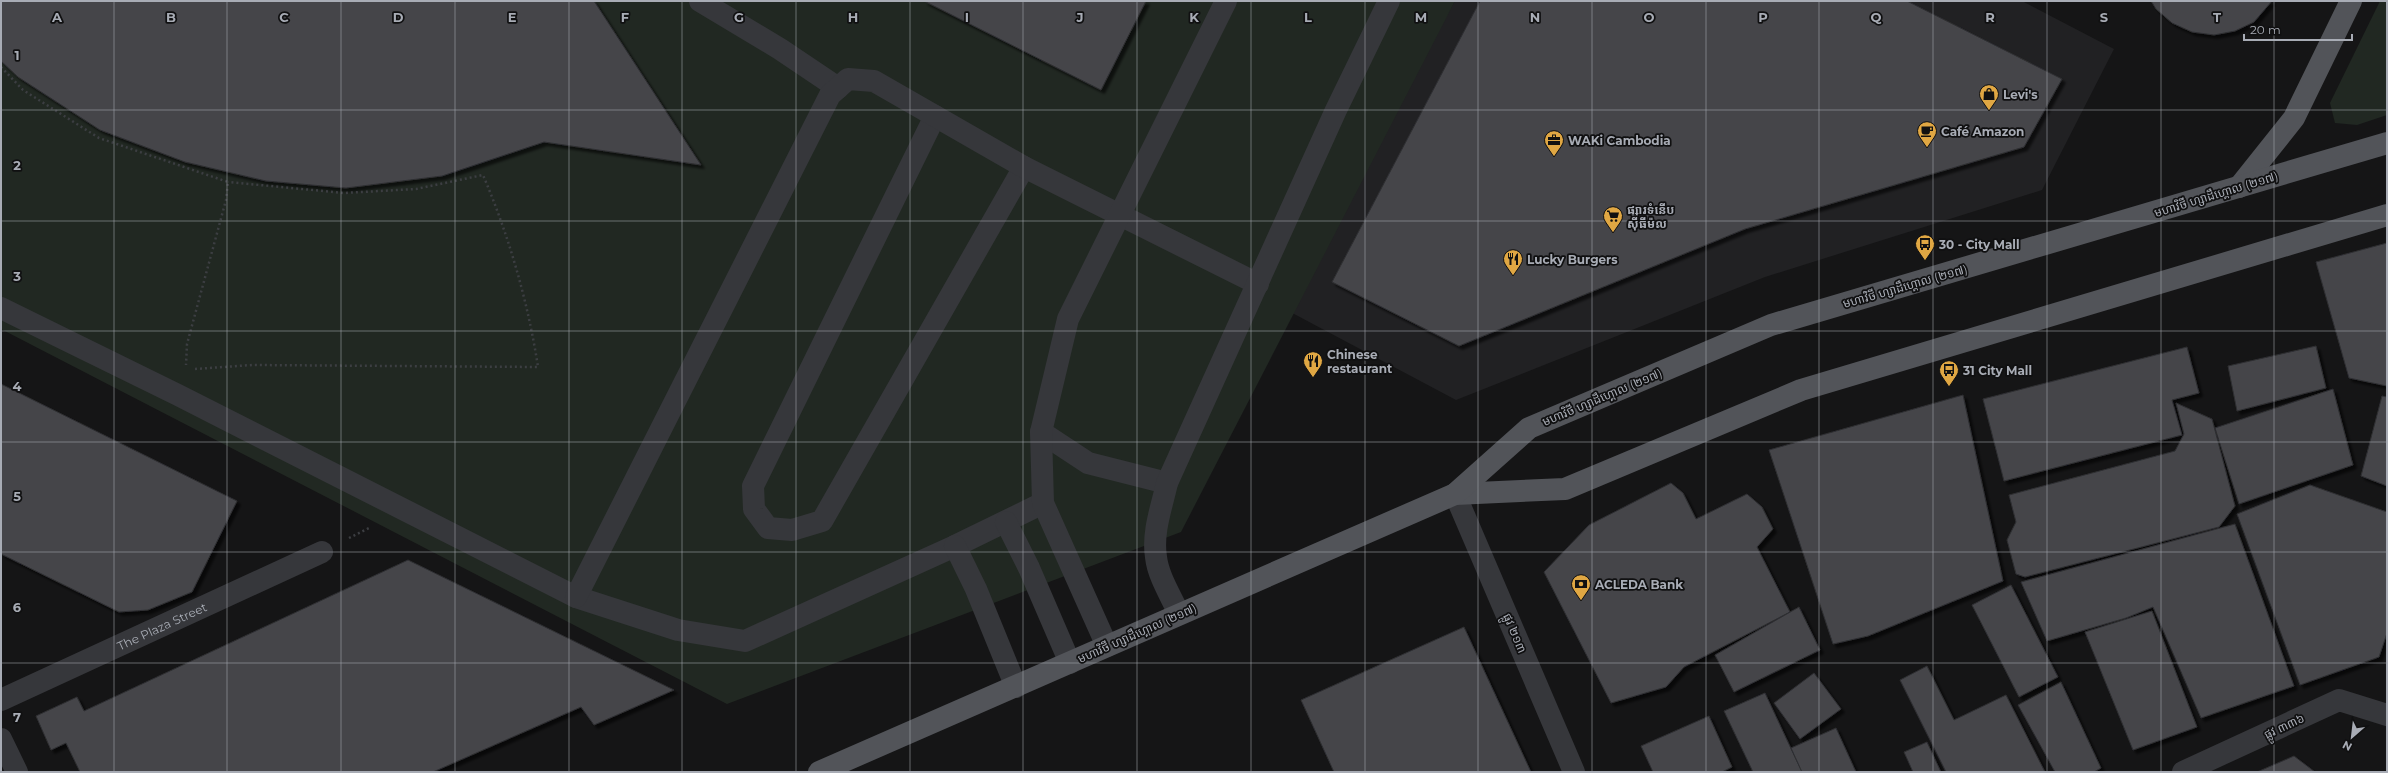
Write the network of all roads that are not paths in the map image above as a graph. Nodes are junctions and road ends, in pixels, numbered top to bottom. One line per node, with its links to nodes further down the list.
1 (700, 1): 5 (street)
2 (1226, 1): 11 (street)
3 (1389, 1): 12 (street)
4 (2351, 1): 9 (main road)
5 (838, 88): 6 (street); 21 (street)
6 (935, 116): 8 (street); 8 (street)
7 (2387, 143): 9 (main road, មហាវិថី ហ្សាដឹហ្គោល (២១៧))
8 (1024, 167): 11 (street)
9 (2239, 187): 16 (main road, មហាវិថី ហ្សាដឹហ្គោល (២១៧))
10 (2387, 215): 16 (main road, មហាវិថី ហ្សាដឹហ្គោល (២១៧))
11 (1120, 216): 12 (street); 14 (street)
12 (1258, 284): 15 (street)
13 (1, 308): 21 (street)
14 (1041, 432): 15 (street); 17 (street)
15 (1167, 483): 22 (street)
16 (1455, 494): 22 (main road, មហាវិថី ហ្សាដឹហ្គោល (២១៧)); 31 (street, ផ្លូវ ២១៣)
17 (1043, 503): 18 (street); 23 (street)
18 (1006, 522): 19 (street); 24 (street)
19 (955, 546): 21 (street); 25 (street)
20 (322, 552): 26 (street, The Plaza Street)
21 (576, 597)
22 (1179, 614): 23 (main road, មហាវិថី ហ្សាដឹហ្គោល (២១៧))
23 (1107, 646): 24 (main road, មហាវិថី ហ្សាដឹហ្គោល (២១៧))
24 (1070, 663): 25 (main road, មហាវិថី ហ្សាដឹហ្គោល (២១៧))
25 (1016, 687): 30 (main road, មហាវិថី ហ្សាដឹហ្គោល (២១៧))
26 (1, 700)
27 (2387, 715): 32 (street, ផ្លូវ ៣៣៦)
28 (1, 739): 29 (street)
29 (17, 772)
30 (819, 772)
31 (1574, 772)
32 (2183, 772)

